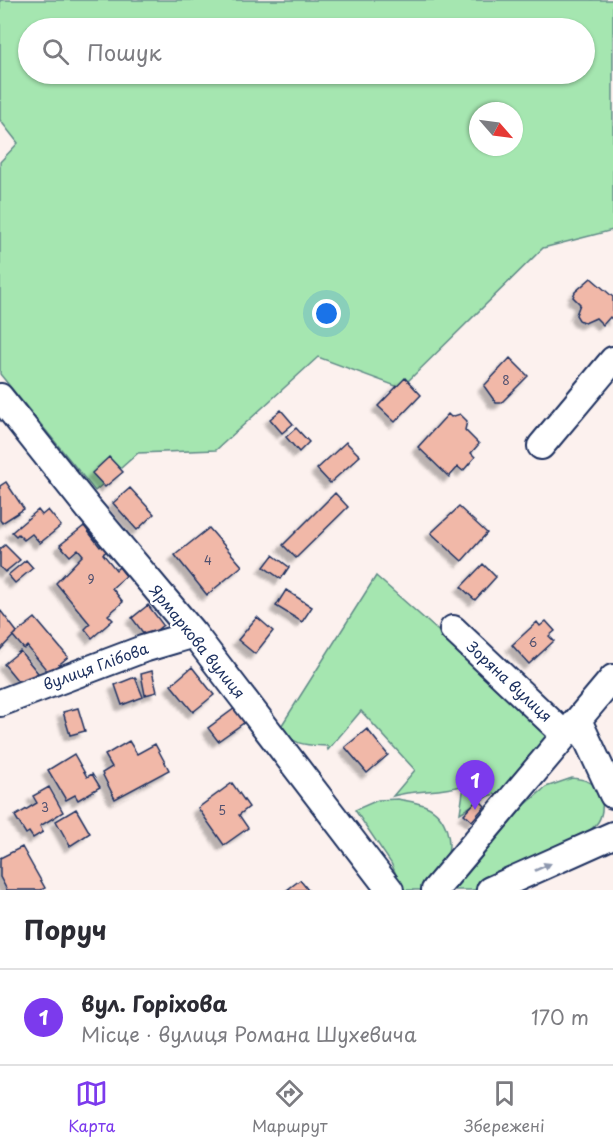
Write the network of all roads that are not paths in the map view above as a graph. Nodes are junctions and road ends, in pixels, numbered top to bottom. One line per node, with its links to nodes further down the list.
1 (613, 360): 3 (street)
2 (0, 397): 5 (street, Ярмаркова вулиця)
3 (541, 446)
4 (453, 629): 8 (street, Зоряна вулиця)
5 (194, 634): 7 (street, вулиця Глібова); 11 (street, Ярмаркова вулиця)
6 (613, 678): 8 (street)
7 (0, 704)
8 (572, 728): 9 (street); 12 (street)
9 (613, 795)
10 (613, 835): 13 (street, one-way to 10)
11 (390, 890)
12 (435, 890)
13 (490, 890)

